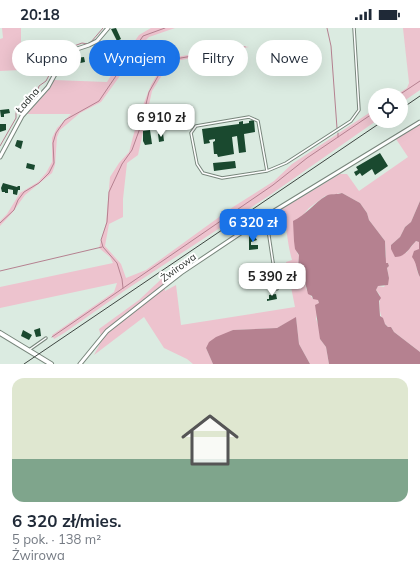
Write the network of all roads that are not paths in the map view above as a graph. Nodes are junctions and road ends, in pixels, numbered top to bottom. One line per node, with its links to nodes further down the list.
1 (108, 28): 4 (street, Ładna)
2 (354, 28): 5 (lane)
3 (420, 122): 6 (street, Żwirowa)
4 (0, 157)
5 (267, 171): 5 (lane)
6 (266, 216): 7 (lane); 12 (street, Żwirowa)
7 (277, 288)
8 (0, 333): 10 (street)
9 (46, 338): 10 (lane)
10 (29, 350): 11 (street)
11 (51, 364)
12 (80, 364)

